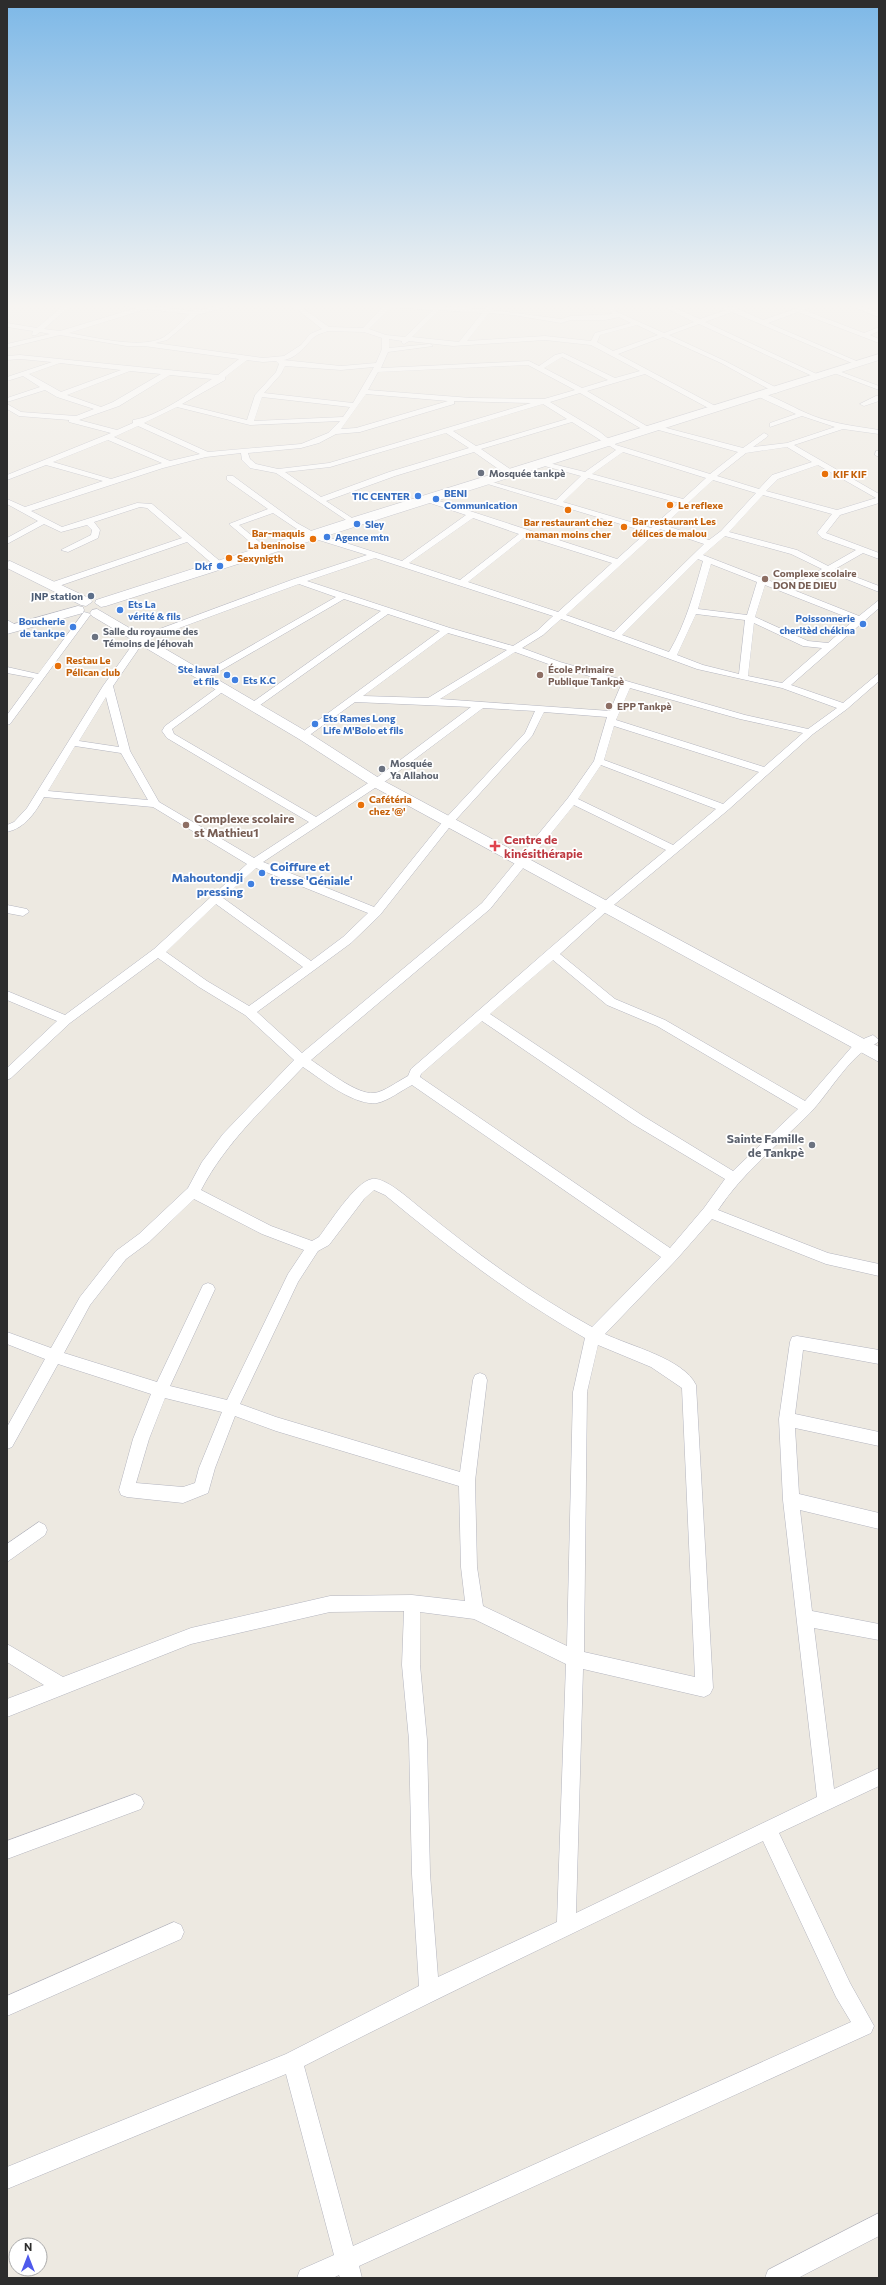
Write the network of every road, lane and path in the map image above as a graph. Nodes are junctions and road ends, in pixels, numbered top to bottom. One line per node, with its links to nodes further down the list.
1 (11, 411): 14 (street)
2 (101, 411): 14 (street)
3 (161, 411): 17 (street)
4 (201, 411): 18 (street)
5 (254, 411): 18 (street)
6 (350, 411): 15 (street)
7 (421, 411): 24 (street)
8 (510, 411): 21 (street)
9 (560, 411): 16 (street)
10 (619, 411): 22 (street)
11 (711, 411): 22 (main road)
12 (797, 411): 13 (street)
13 (802, 414): 19 (street); 20 (street)
14 (70, 419): 23 (street)
15 (344, 419): 18 (street); 24 (street)
16 (573, 419): 28 (street); 31 (street)
17 (136, 422): 23 (street); 34 (street)
18 (250, 423)
19 (773, 425)
20 (843, 427): 25 (street); 29 (street)
21 (446, 429): 31 (street); 39 (street)
22 (653, 429): 28 (main road); 33 (street)
23 (117, 432): 27 (street)
24 (334, 432): 30 (street)
25 (879, 432)
26 (764, 435): 33 (street)
27 (106, 436): 35 (street); 38 (street)
28 (608, 443): 32 (street); 37 (main road)
29 (788, 445): 33 (street); 36 (street)
30 (244, 450): 34 (street); 39 (street)
31 (476, 450): 40 (street); 50 (street)
32 (621, 450): 41 (street); 42 (street)
33 (744, 451): 42 (street)
34 (208, 455): 38 (street)
35 (45, 462): 43 (street); 45 (street)
36 (818, 462): 47 (street); 49 (street)
37 (544, 463): 40 (main road); 41 (street)
38 (170, 464): 45 (street)
39 (278, 471): 50 (street)
40 (510, 473): 46 (main road)
41 (587, 474): 52 (street); 53 (street)
42 (712, 477): 47 (street); 52 (street)
43 (7, 478)
44 (230, 478): 55 (street)
45 (114, 482): 54 (street)
46 (485, 482): 48 (main road); 53 (street)
47 (760, 492): 56 (street); 63 (street)
48 (426, 499): 57 (street); 60 (main road)
49 (879, 499): 56 (street)
50 (321, 500): 60 (street)
51 (7, 501): 54 (street)
52 (684, 502): 61 (street)
53 (558, 503): 61 (street)
54 (25, 510): 58 (street)
55 (274, 510): 64 (street); 69 (street)
56 (838, 513): 70 (street)
57 (471, 515): 62 (street); 78 (street)
58 (44, 521): 59 (street); 66 (street)
59 (89, 522): 65 (street); 68 (street)
60 (352, 522): 64 (main road)
61 (656, 528): 67 (street); 75 (street)
62 (525, 533): 75 (street); 82 (street)
63 (724, 533): 67 (street); 79 (street)
64 (312, 535): 69 (main road); 71 (street)
65 (187, 539): 77 (street); 83 (street)
66 (7, 541)
67 (710, 543): 72 (street)
68 (65, 550)
69 (264, 550): 77 (main road)
70 (862, 550): 73 (street); 79 (street)
71 (376, 555): 78 (street); 80 (street)
72 (698, 556): 74 (street); 96 (street)
73 (879, 556)
74 (708, 560): 81 (street); 90 (street)
75 (619, 562): 91 (street)
76 (8, 564): 83 (main road); 88 (main road)
77 (218, 564): 88 (main road)
78 (403, 564): 82 (street)
79 (830, 569): 84 (street); 85 (street)
80 (297, 581): 86 (street); 97 (street)
81 (762, 581): 84 (street); 92 (street)
82 (461, 583): 91 (street)
83 (53, 584): 88 (main road)
84 (783, 589): 93 (street)
85 (879, 589)
86 (344, 596): 89 (street); 104 (street)
87 (879, 603): 93 (street)
88 (90, 609): 94 (main road); 97 (main road); 106 (street)
89 (388, 610): 95 (street); 114 (street)
90 (694, 610): 92 (street); 101 (street)
91 (559, 615): 96 (street); 100 (street)
92 (750, 618): 98 (street); 107 (street)
93 (860, 619): 99 (street)
94 (10, 627)
95 (447, 630): 100 (street); 112 (street)
96 (616, 636): 101 (street)
97 (145, 637): 104 (main road); 109 (street); 111 (main road)
98 (806, 644): 99 (street); 102 (street)
99 (830, 646): 102 (street)
100 (515, 648): 108 (street); 113 (street)
101 (671, 657): 107 (street)
102 (815, 659): 110 (street)
103 (7, 670): 106 (street)
104 (210, 673): 114 (main road)
105 (879, 676): 116 (street)
106 (41, 677): 121 (street)
107 (744, 678): 110 (street)
108 (627, 683): 120 (street); 123 (street)
109 (108, 686): 118 (street); 119 (street)
110 (784, 686): 116 (street)
111 (223, 688): 114 (main road); 134 (street)
112 (355, 698): 113 (street); 122 (street)
113 (430, 701): 115 (street)
114 (256, 704): 122 (main road); 128 (main road)
115 (480, 705): 117 (street); 128 (street)
116 (844, 707): 123 (street)
117 (541, 709): 120 (street); 133 (street)
118 (91, 714): 119 (street); 124 (street)
119 (115, 716): 125 (street)
120 (612, 718): 126 (street); 127 (street)
121 (7, 722)
122 (308, 732): 128 (main road)
123 (810, 732): 127 (street)
124 (73, 743): 125 (street); 129 (street)
125 (125, 750): 131 (street)
126 (599, 761): 130 (street); 132 (street)
127 (767, 771): 132 (street)
128 (380, 780): 133 (main road); 134 (street)
129 (41, 794): 131 (street); 135 (street)
130 (572, 800): 136 (street); 137 (street)
131 (155, 804): 138 (street)
132 (724, 808): 136 (street)
133 (451, 819): 137 (main road); 143 (street)
134 (317, 822): 138 (street)
135 (7, 829)
136 (674, 849): 140 (street)
137 (524, 857): 140 (main road); 153 (street)
138 (254, 863): 139 (street); 143 (street)
139 (217, 899): 144 (street); 146 (street)
140 (609, 902): 145 (street); 151 (main road)
141 (7, 909): 142 (street)
142 (23, 912)
143 (376, 912): 146 (street)
144 (158, 952): 148 (street); 150 (street)
145 (553, 954): 149 (street); 156 (street)
146 (310, 966): 148 (street)
147 (7, 995): 150 (street)
148 (249, 1012): 153 (street)
149 (482, 1015): 155 (street); 157 (street)
150 (66, 1020): 154 (street)
151 (871, 1043): 152 (main road); 156 (street)
152 (879, 1055)
153 (302, 1060): 155 (street); 158 (street)
154 (7, 1075)
155 (413, 1079): 161 (street)
156 (807, 1108): 157 (street)
157 (734, 1178): 159 (street)
158 (192, 1192): 160 (street); 166 (street)
159 (709, 1212): 161 (street); 162 (street)
160 (313, 1247): 164 (street); 170 (street)
161 (671, 1256): 164 (street)
162 (879, 1270)
163 (208, 1289): 169 (street)
164 (593, 1336): 184 (street); 184 (street)
165 (7, 1338): 166 (street)
166 (54, 1356): 169 (street); 173 (street)
167 (879, 1357): 171 (street)
168 (480, 1380): 174 (street)
169 (160, 1390): 170 (street); 170 (street)
170 (231, 1408): 174 (street)
171 (787, 1419): 172 (street); 175 (street)
172 (879, 1439)
173 (7, 1442)
174 (467, 1481): 180 (street)
175 (791, 1500): 176 (street); 181 (street)
176 (879, 1521)
177 (39, 1530): 178 (street)
178 (7, 1554)
179 (412, 1603): 180 (street); 185 (street); 194 (street)
180 (475, 1611): 184 (street)
181 (804, 1618): 182 (street); 188 (street)
182 (879, 1632)
183 (7, 1652): 185 (street)
184 (575, 1659): 192 (street)
185 (64, 1687): 186 (street)
186 (7, 1708)
187 (879, 1777): 188 (street)
188 (826, 1800): 190 (street)
189 (135, 1803): 191 (street)
190 (767, 1829): 192 (street); 199 (street)
191 (7, 1850)
192 (566, 1928): 194 (street)
193 (174, 1932): 195 (street)
194 (429, 1991): 196 (street)
195 (7, 2006)
196 (294, 2061): 197 (street); 199 (street)
197 (7, 2178)
198 (879, 2224): 201 (street)
199 (349, 2269): 200 (street)
200 (308, 2278)
201 (776, 2278)

